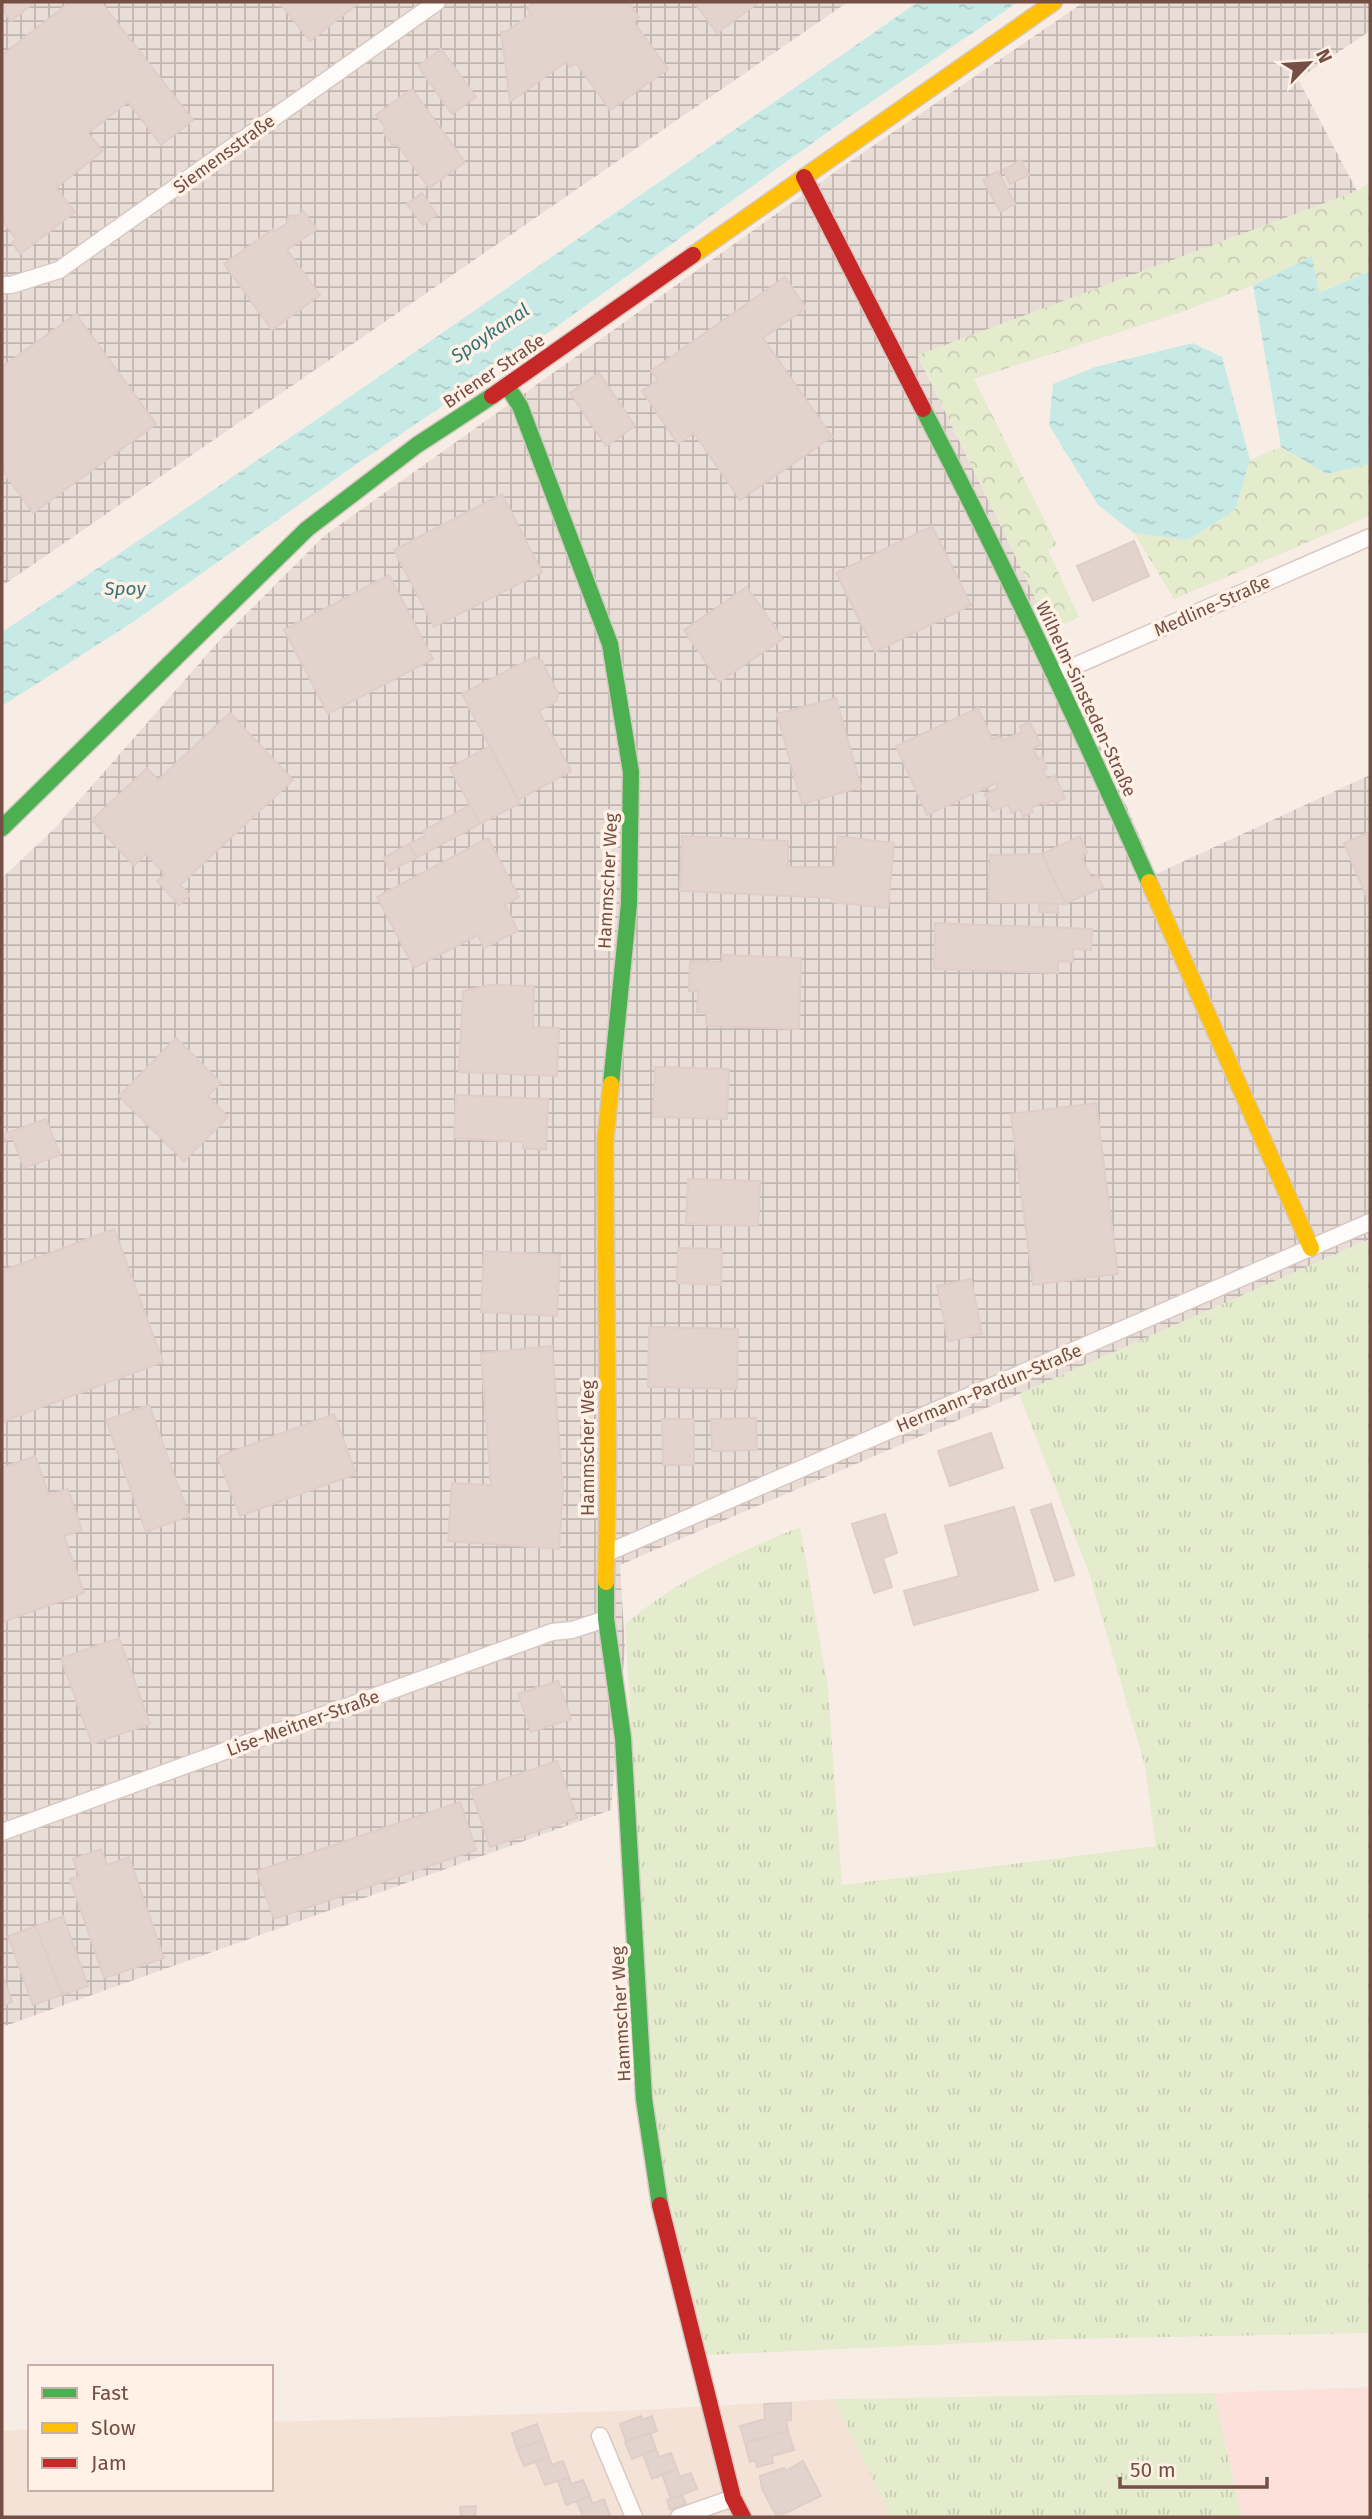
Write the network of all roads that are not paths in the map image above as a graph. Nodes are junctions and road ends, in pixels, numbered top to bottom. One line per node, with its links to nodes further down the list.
1 (437, 2): 4 (street, Siemensstraße)
2 (1054, 2): 3 (street, Briener Straße)
3 (804, 177): 5 (street, Briener Straße); 7 (street, Wilhelm-Sinsteden-Straße)
4 (2, 285)
5 (507, 386): 8 (street, Briener Straße); 11 (street, Hammscher Weg)
6 (1370, 537): 7 (street, Medline-Straße)
7 (1054, 675): 10 (street, Wilhelm-Sinsteden-Straße)
8 (2, 828)
9 (1370, 1222): 10 (street, Hermann-Pardun-Straße)
10 (1311, 1248): 11 (street, Hermann-Pardun-Straße)
11 (607, 1553): 12 (street, Hammscher Weg)
12 (606, 1619): 13 (street, Lise-Meitner-Straße); 15 (street, Hammscher Weg)
13 (2, 1832)
14 (600, 2436): 16 (street)
15 (733, 2498): 17 (street); 18 (street, Hammscher Weg)
16 (634, 2517)
17 (679, 2517)
18 (743, 2517)

